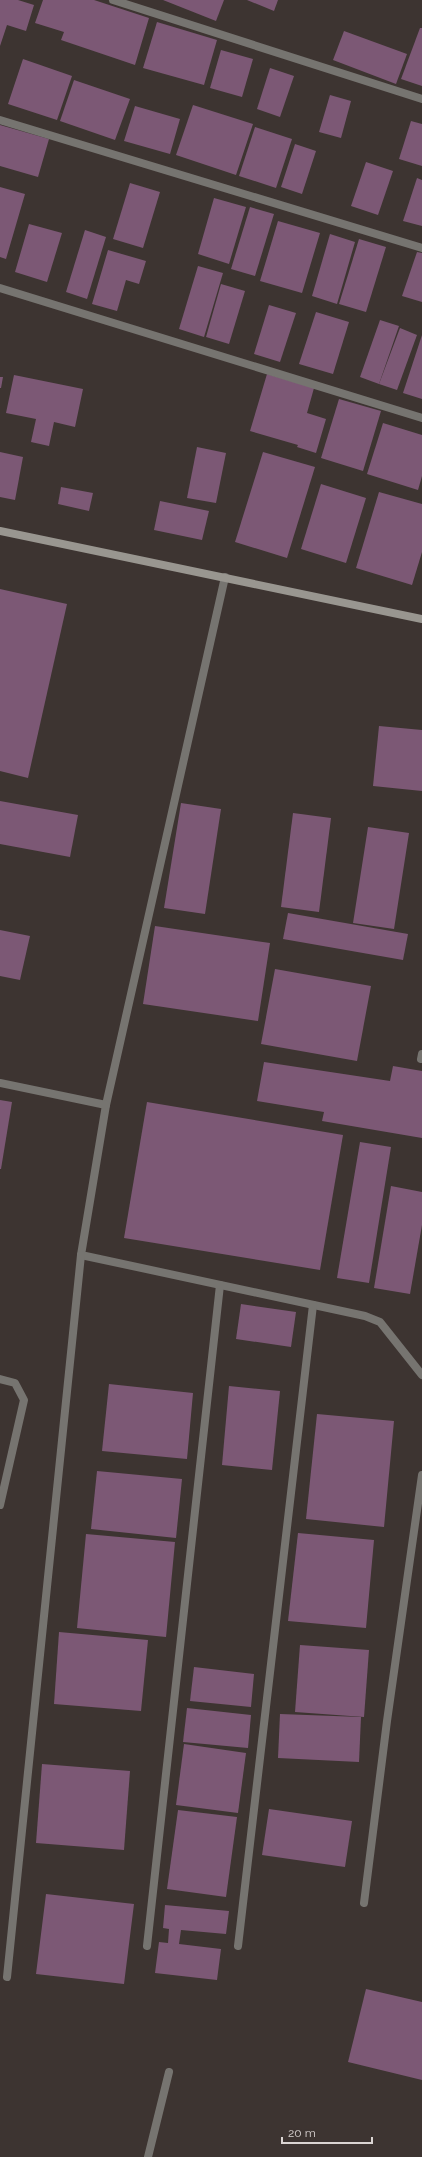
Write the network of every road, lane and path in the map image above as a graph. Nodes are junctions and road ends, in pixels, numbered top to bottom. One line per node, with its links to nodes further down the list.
1 (113, 0): 2 (street)
2 (422, 99)
3 (0, 120): 4 (street)
4 (422, 248)
5 (0, 288): 6 (street)
6 (422, 418)
7 (0, 531): 8 (street)
8 (224, 578): 9 (street); 11 (street)
9 (422, 619)
10 (0, 1083): 11 (street)
11 (106, 1105): 12 (street)
12 (81, 1255): 13 (street); 22 (street)
13 (220, 1285): 14 (street); 20 (street)
14 (313, 1305): 15 (street); 21 (street)
15 (422, 1375)
16 (0, 1379): 18 (street)
17 (422, 1475): 19 (street)
18 (0, 1505)
19 (364, 1903)
20 (147, 1946)
21 (238, 1946)
22 (7, 1977)
23 (169, 2072): 24 (street)
24 (148, 2157)

